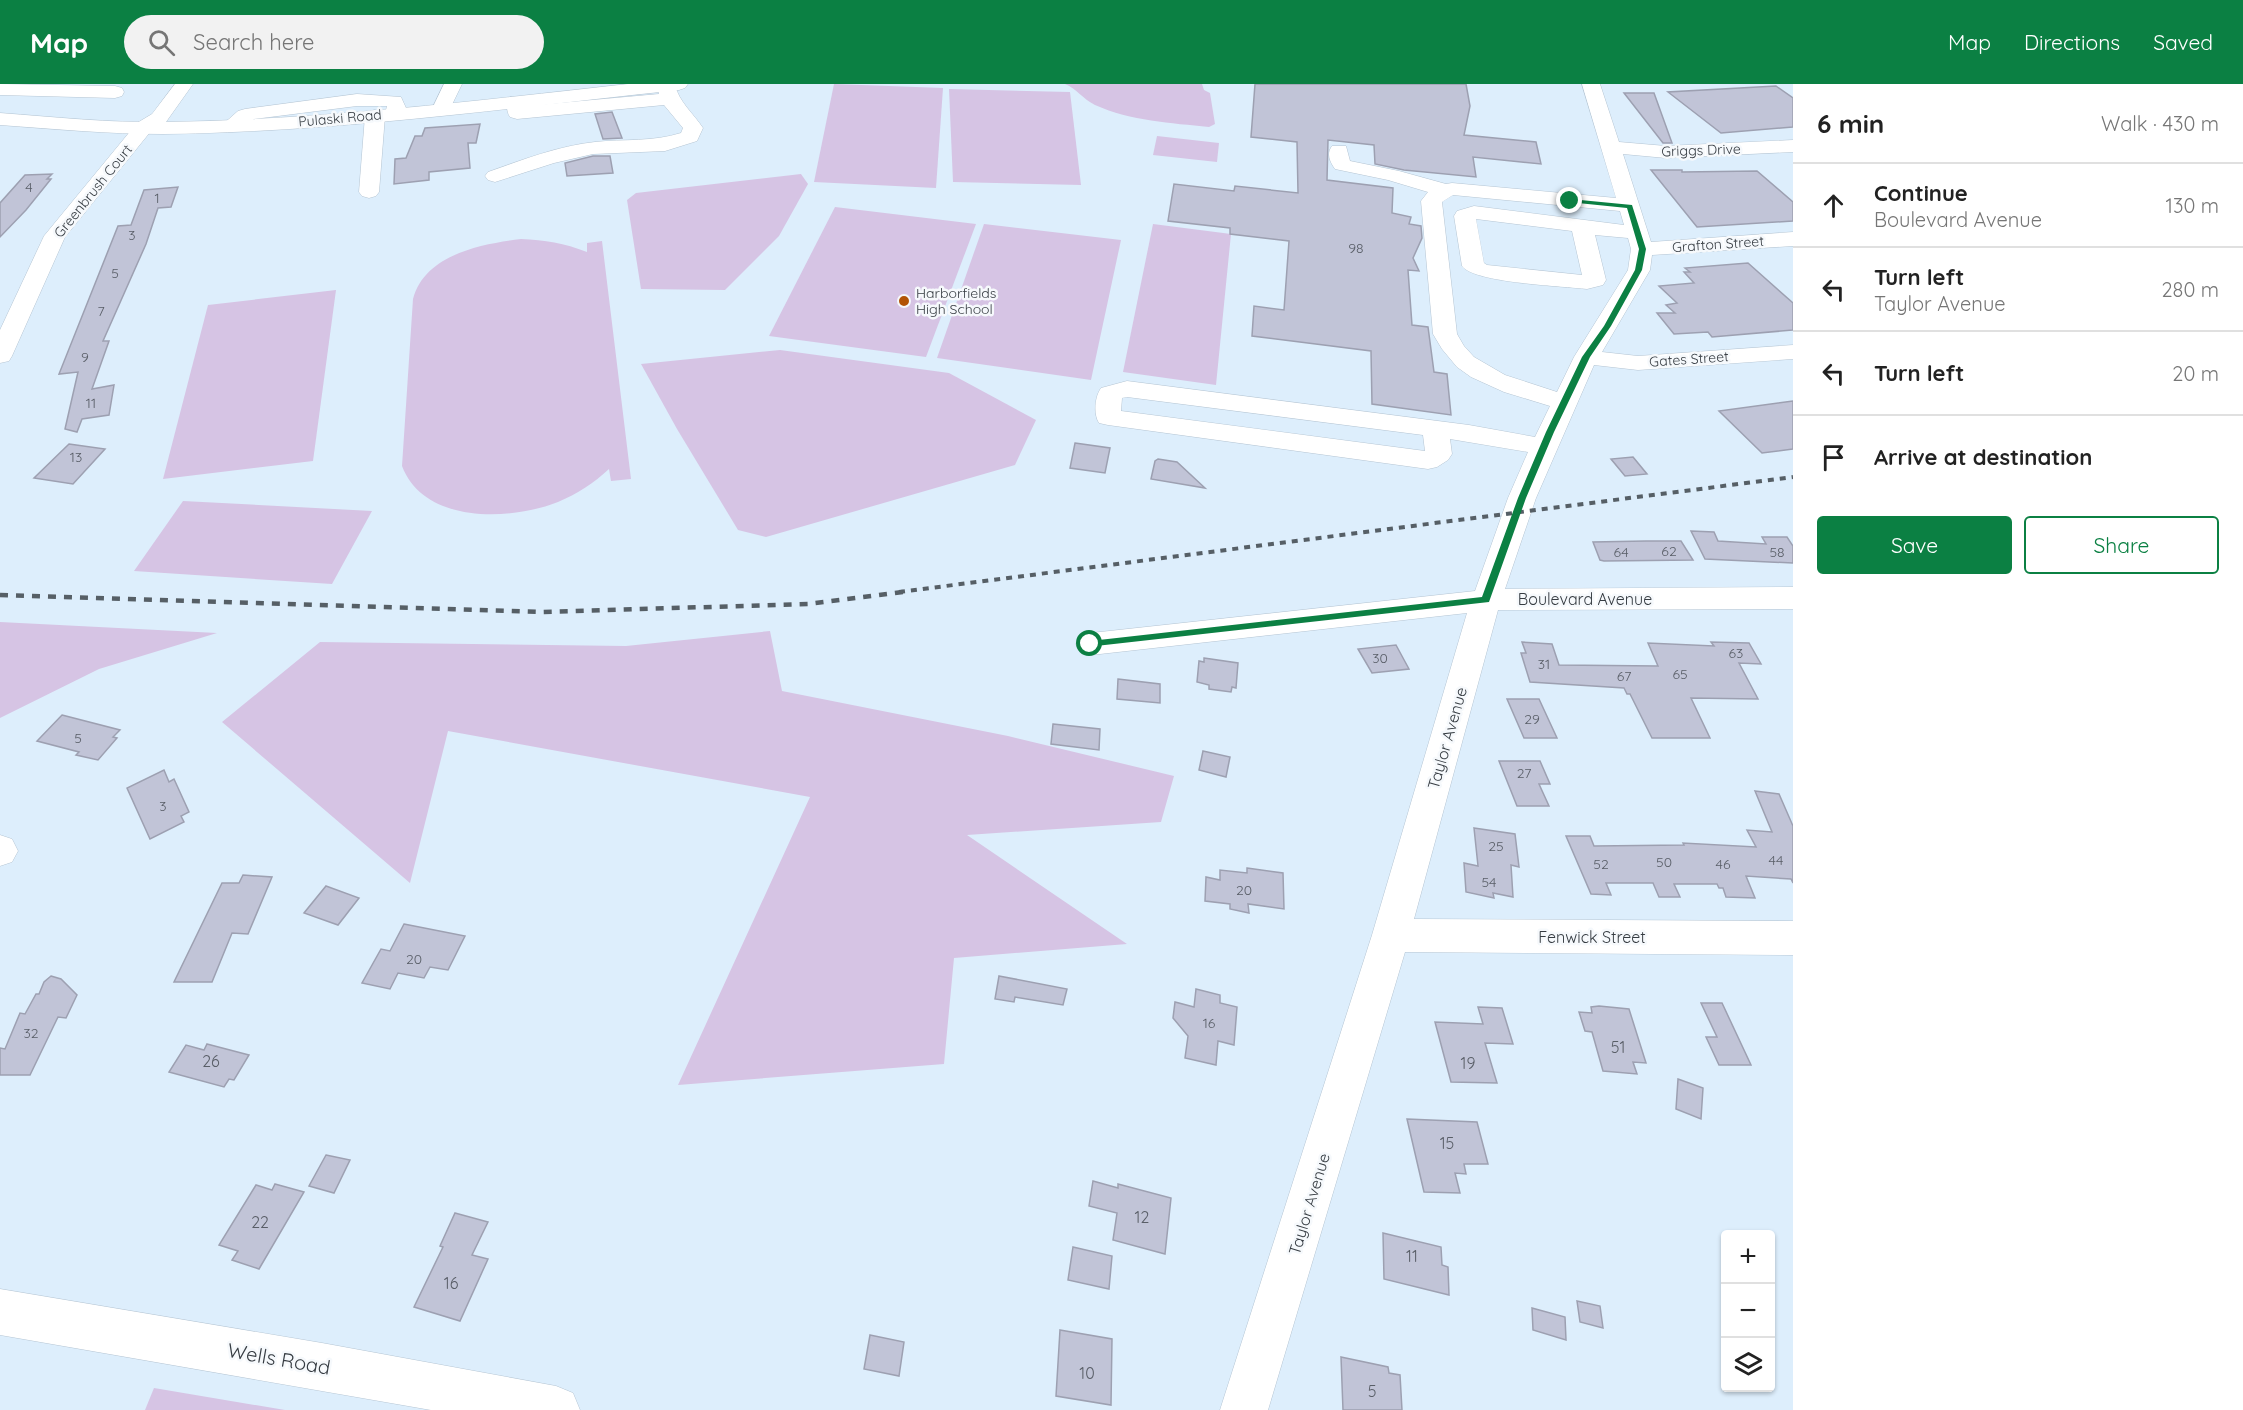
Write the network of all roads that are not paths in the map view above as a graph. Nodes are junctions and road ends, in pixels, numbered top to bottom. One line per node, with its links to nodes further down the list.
1 (169, 84): 18 (street)
2 (184, 84): 18 (street)
3 (343, 84): 12 (street)
4 (453, 84): 14 (street)
5 (1590, 84): 20 (street)
6 (406, 85): 13 (street)
7 (0, 89): 10 (street)
8 (671, 89): 15 (street, Pulaski Road); 21 (street)
9 (562, 90): 11 (street, Pulaski Road); 15 (street, Pulaski Road)
10 (116, 92)
11 (517, 101): 14 (street, Pulaski Road); 15 (street)
12 (333, 103): 13 (street); 17 (street)
13 (385, 109): 14 (street, Pulaski Road); 17 (street, Pulaski Road); 26 (street)
14 (441, 109)
15 (588, 109): 21 (street)
16 (0, 120): 18 (street, Pulaski Road)
17 (231, 126): 18 (street, Pulaski Road)
18 (144, 127): 35 (street, Greenbrush Court)
19 (1793, 146): 20 (street, Griggs Drive)
20 (1610, 147): 28 (street)
21 (593, 148): 23 (street)
22 (1339, 150): 25 (street)
23 (495, 176)
24 (1491, 176): 27 (street)
25 (1446, 191): 27 (street); 37 (street)
26 (369, 192)
27 (1570, 201): 28 (street)
28 (1630, 206): 31 (street)
29 (1582, 227): 31 (street, Grafton Street); 32 (street); 32 (street, Grafton Street)
30 (1793, 239): 31 (street, Grafton Street)
31 (1640, 241): 33 (street, Taylor Avenue)
32 (1594, 280): 33 (street)
33 (1627, 290): 36 (street, Taylor Avenue)
34 (1793, 352): 36 (street, Gates Street)
35 (0, 356)
36 (1586, 357): 37 (street, Taylor Avenue)
37 (1565, 402): 39 (street, Taylor Avenue)
38 (1435, 429): 38 (street); 39 (street)
39 (1544, 447): 41 (street, Taylor Avenue)
40 (1793, 597): 41 (street, Boulevard Avenue)
41 (1486, 600): 42 (street, Boulevard Avenue); 43 (street, Taylor Avenue)
42 (1090, 644)
43 (1391, 935): 44 (street, Fenwick Street); 47 (street, Taylor Avenue)
44 (1793, 938)
45 (0, 1312): 46 (street, Wells Road)
46 (556, 1410)
47 (1244, 1410)

